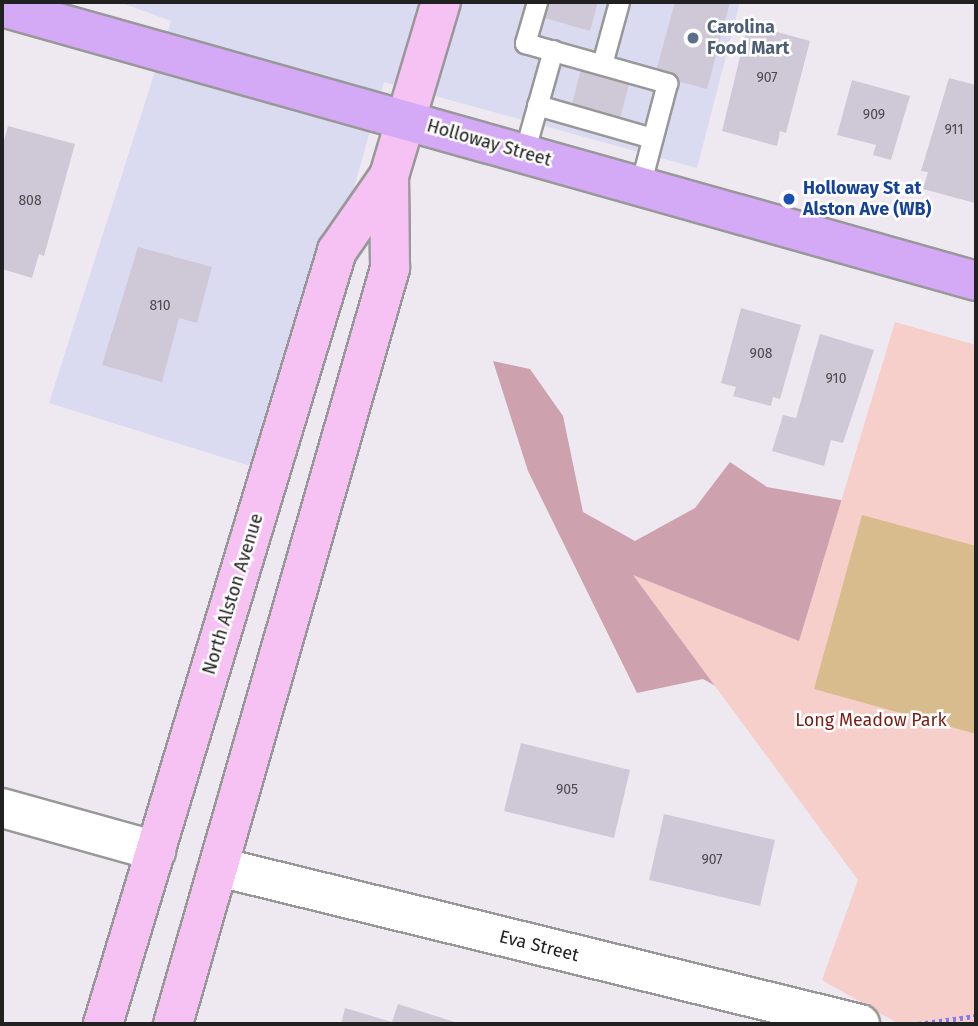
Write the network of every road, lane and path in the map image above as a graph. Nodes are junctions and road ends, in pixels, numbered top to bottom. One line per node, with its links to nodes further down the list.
1 (441, 2): 8 (main road, North Alston Avenue)
2 (537, 2): 5 (lane)
3 (619, 2): 6 (lane)
4 (2, 7): 8 (main road, Holloway Street)
5 (553, 50): 6 (lane); 7 (lane)
6 (602, 64): 9 (lane)
7 (537, 106): 9 (lane); 10 (lane)
8 (406, 120): 10 (main road, Holloway Street); 11 (main road, North Alston Avenue)
9 (652, 138): 12 (lane)
10 (524, 153): 12 (main road, Holloway Street)
11 (389, 176): 15 (main road, North Alston Avenue); 16 (main road, North Alston Avenue)
12 (640, 186): 13 (main road, Holloway Street)
13 (976, 281)
14 (2, 808): 15 (street)
15 (156, 850): 18 (main road, North Alston Avenue)
16 (219, 867): 19 (main road, North Alston Avenue); 20 (street, Eva Street)
17 (976, 1016): 21 (path)
18 (103, 1024)
19 (173, 1024)
20 (860, 1024)
21 (918, 1024)

